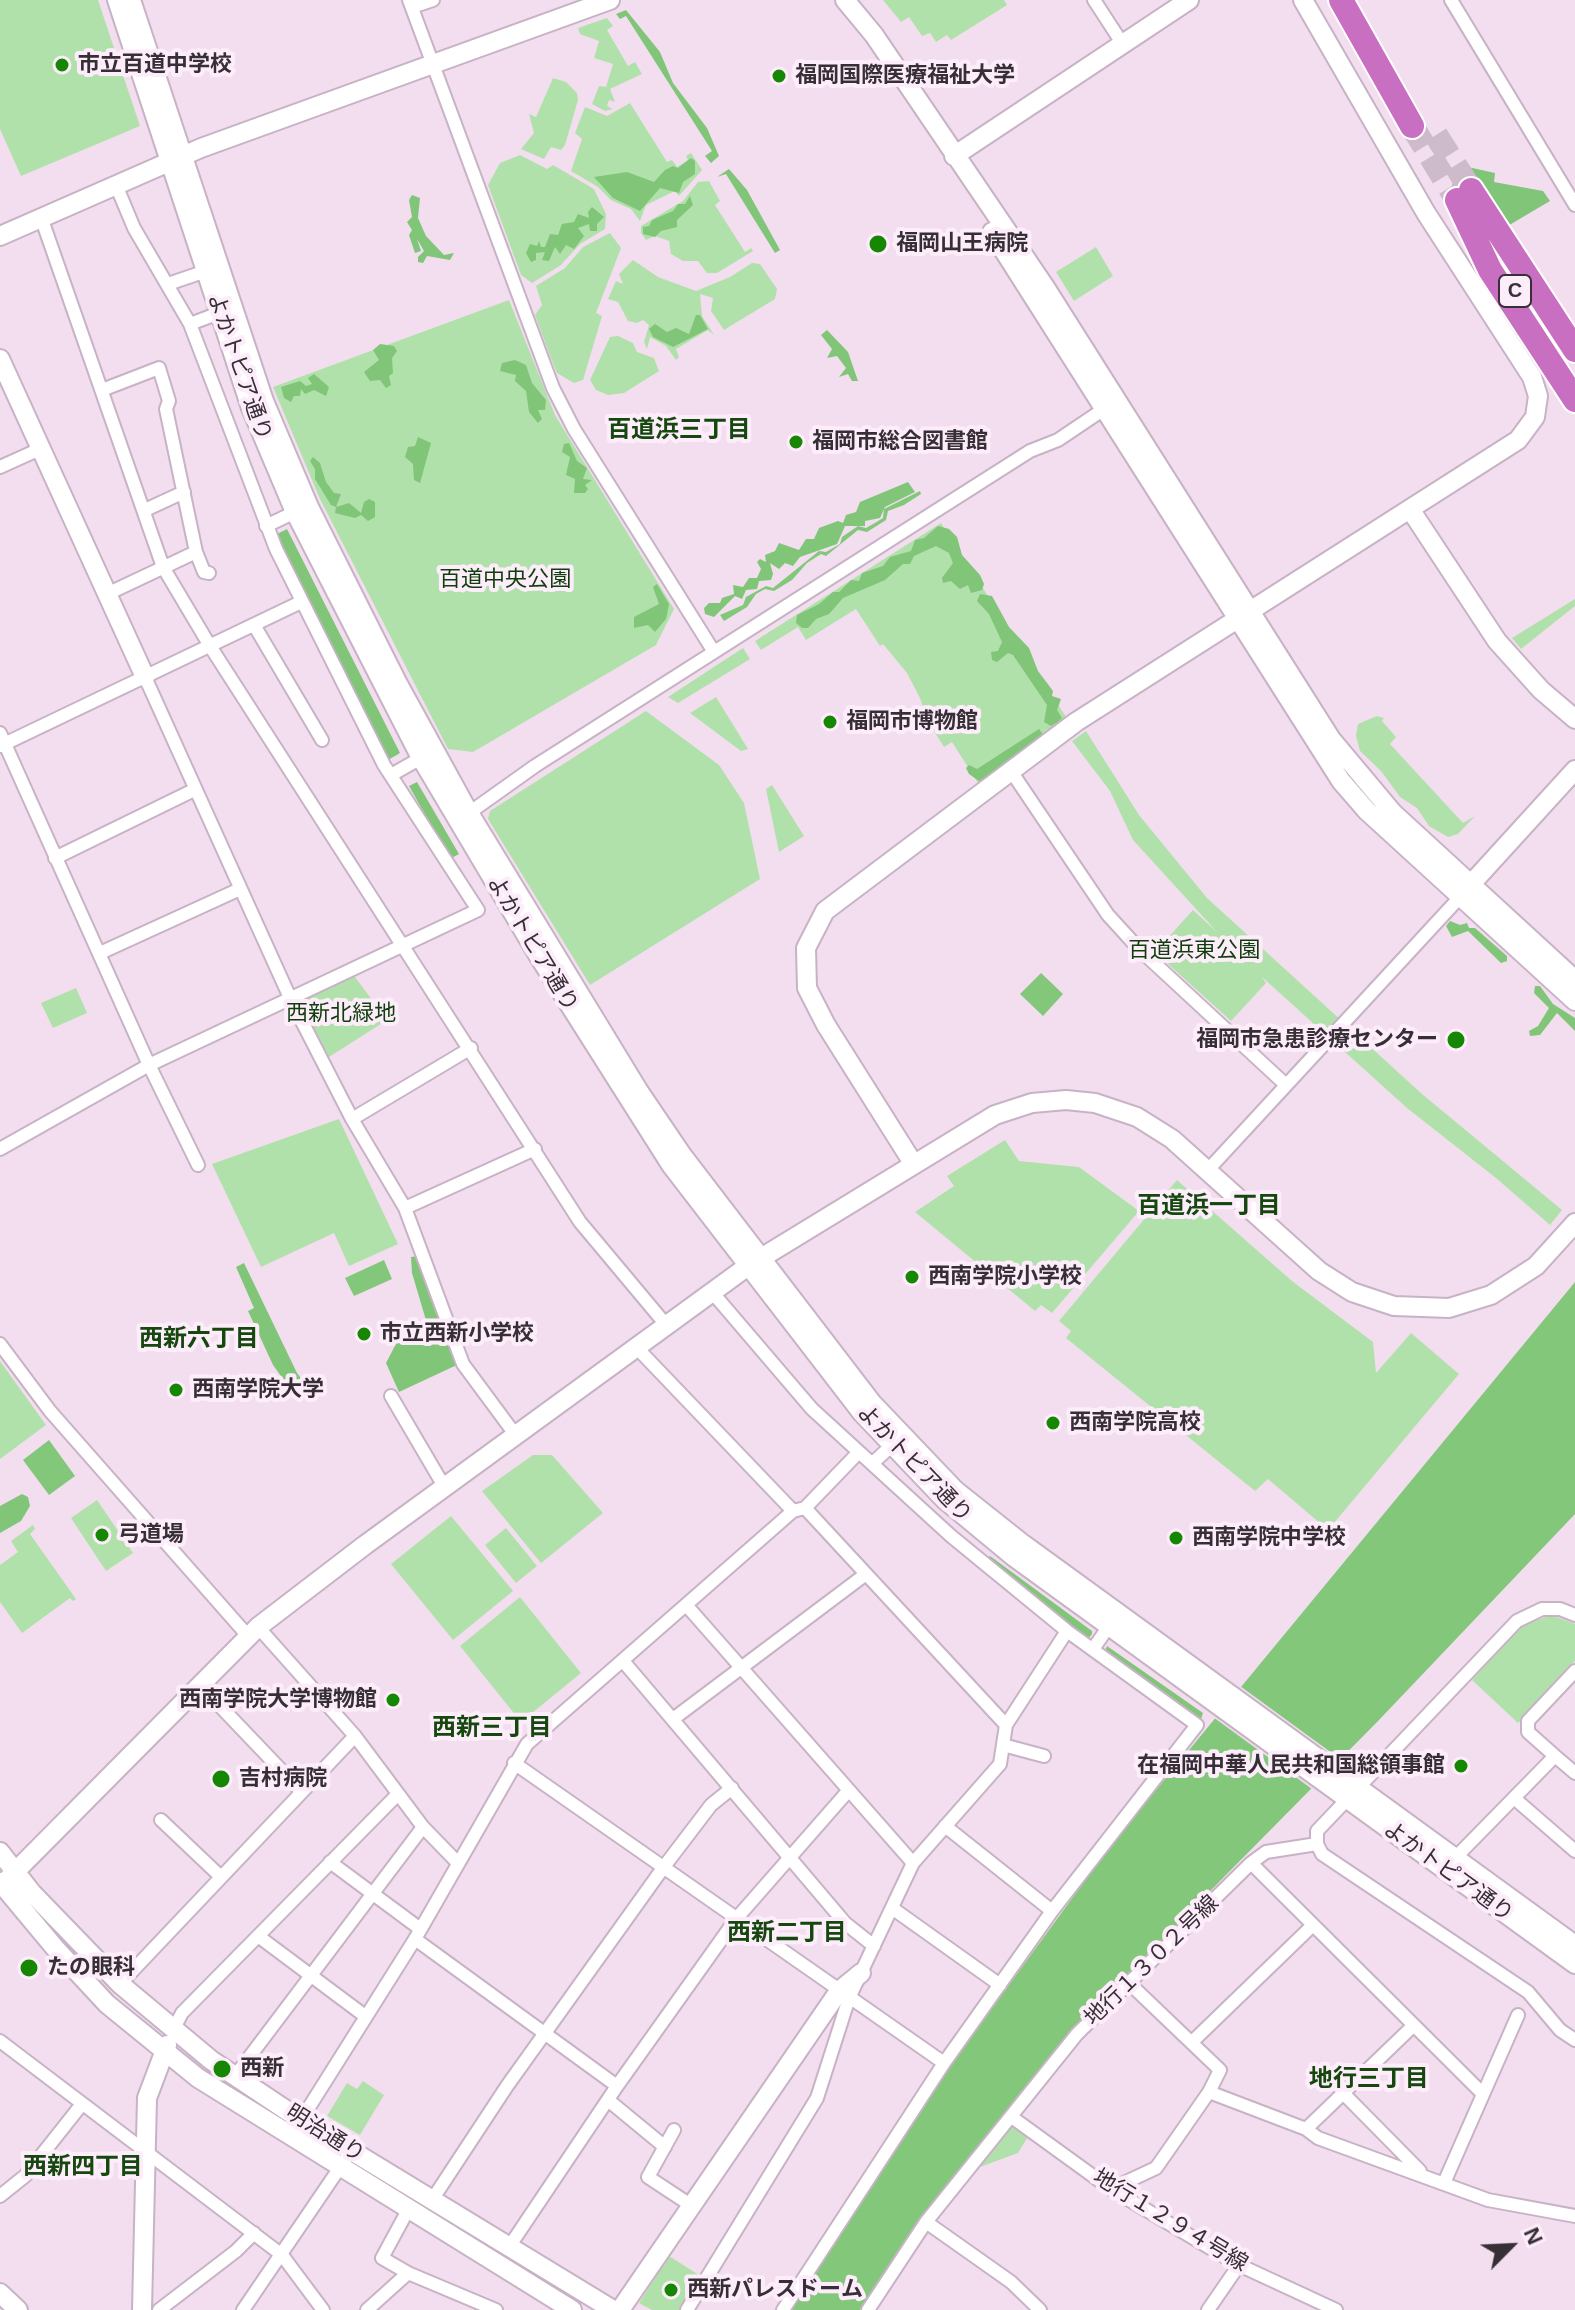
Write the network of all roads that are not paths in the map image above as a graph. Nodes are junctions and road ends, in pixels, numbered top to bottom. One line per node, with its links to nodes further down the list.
1 (117, 0): 16 (street, よかトピア通り)
2 (131, 0): 16 (street, よかトピア通り)
3 (433, 0): 12 (street)
4 (610, 0): 14 (street)
5 (845, 0): 15 (street)
6 (1094, 0): 13 (street)
7 (1189, 0): 13 (street)
8 (1303, 0): 36 (street)
9 (1341, 0): 10 (highway)
10 (1359, 0)
11 (1451, 0): 19 (street)
12 (410, 4): 14 (street)
13 (1122, 43): 15 (street)
14 (433, 64): 16 (street); 48 (street)
15 (954, 156): 32 (street)
16 (176, 158): 17 (street); 22 (street, よかトピア通り); 58 (street, よかトピア通り)
17 (116, 185): 20 (street); 23 (street)
18 (1464, 195): 26 (highway); 27 (highway, C); 29 (highway, C); 31 (highway)
19 (1575, 205)
20 (41, 217): 21 (street); 30 (street)
21 (0, 236)
22 (206, 271): 23 (street); 24 (street, よかトピア通り)
23 (168, 284): 25 (street)
24 (219, 313): 25 (street); 38 (street, よかトピア通り)
25 (190, 324): 39 (street)
26 (1575, 327)
27 (1575, 350)
28 (0, 359): 33 (street)
29 (1575, 381)
30 (102, 390): 35 (street); 37 (street)
31 (1575, 400)
32 (1111, 404): 45 (street); 48 (street)
33 (40, 449): 34 (street); 43 (street)
34 (0, 466)
35 (184, 492): 37 (street); 40 (street)
36 (1410, 509): 45 (street); 50 (street)
37 (145, 510): 41 (street)
38 (295, 512): 39 (street); 53 (street, よかトピア通り)
39 (266, 526): 56 (street)
40 (196, 552): 41 (street); 42 (street)
41 (163, 567): 43 (street); 47 (street)
42 (209, 573)
43 (107, 594): 49 (street)
44 (299, 603): 46 (street)
45 (1243, 615): 55 (street); 61 (street)
46 (254, 625): 47 (street); 52 (street)
47 (210, 646): 49 (street); 62 (street)
48 (714, 652): 58 (street)
49 (145, 677): 51 (street); 57 (street)
50 (1575, 719)
51 (2, 740): 59 (street)
52 (322, 740)
53 (421, 758): 56 (street); 78 (street, よかトピア通り)
54 (1575, 770): 61 (street)
55 (1011, 771): 69 (street); 73 (street)
56 (391, 775): 62 (street)
57 (194, 790): 59 (street); 60 (street)
58 (469, 813): 78 (street, よかトピア通り)
59 (55, 858): 63 (street)
60 (240, 889): 63 (street); 65 (street)
61 (1466, 890): 64 (street); 66 (street); 69 (street)
62 (401, 946): 65 (street); 67 (street)
63 (100, 953): 68 (street)
64 (1575, 980)
65 (291, 1000): 68 (street); 70 (street)
66 (1575, 1001)
67 (471, 1048): 70 (street); 72 (street)
68 (149, 1065): 71 (street); 74 (street)
69 (1286, 1085): 75 (street)
70 (352, 1119): 76 (street)
71 (0, 1149)
72 (535, 1149): 76 (street); 80 (street)
73 (913, 1163): 75 (street); 78 (street)
74 (198, 1165)
75 (1207, 1171): 77 (street)
76 (405, 1208): 84 (street)
77 (1575, 1223)
78 (754, 1262): 79 (street); 85 (street, よかトピア通り); 103 (street, よかトピア通り)
79 (712, 1292): 80 (street); 86 (street)
80 (667, 1326): 82 (street)
81 (0, 1344): 95 (street)
82 (637, 1348): 84 (street); 89 (street)
83 (391, 1396): 88 (street)
84 (517, 1437): 88 (street)
85 (891, 1446): 87 (street); 93 (street, よかトピア通り)
86 (858, 1453): 87 (street); 89 (street)
87 (875, 1466): 94 (street)
88 (445, 1488): 95 (street)
89 (799, 1510): 90 (street); 91 (street)
90 (866, 1574): 98 (street); 105 (street)
91 (687, 1606): 97 (street); 98 (street)
92 (1575, 1615): 116 (street)
93 (1109, 1626): 96 (street); 103 (street, よかトピア通り)
94 (1067, 1631): 96 (street); 105 (street)
95 (253, 1632): 100 (street); 106 (street)
96 (1093, 1649): 135 (street)
97 (623, 1661): 104 (street); 110 (street)
98 (741, 1668): 104 (street); 113 (street)
99 (1575, 1671): 101 (street)
100 (199, 1684): 114 (street); 132 (street)
101 (1563, 1684): 102 (street); 109 (street)
102 (1575, 1695)
103 (1222, 1698): 116 (street, よかトピア通り)
104 (673, 1719): 112 (street)
105 (1006, 1725): 107 (street)
106 (355, 1736): 114 (street); 115 (street)
107 (1003, 1745): 108 (street); 119 (street)
108 (1044, 1756)
109 (1555, 1756): 111 (street); 117 (street)
110 (514, 1763): 127 (street); 130 (street)
111 (1575, 1773)
112 (732, 1788): 124 (street); 130 (street)
113 (849, 1790): 124 (street); 128 (street)
114 (302, 1792): 131 (street)
115 (398, 1794): 120 (street); 126 (street)
116 (1354, 1794): 121 (street); 125 (street, よかトピア通り); 142 (street, よかトピア通り)
117 (1514, 1798): 122 (street); 125 (street)
118 (161, 1820): 131 (street)
119 (945, 1826): 128 (street); 135 (street)
120 (423, 1827): 127 (street); 133 (street)
121 (1317, 1844): 129 (street, 地行１３０２号線); 154 (street)
122 (1575, 1851)
123 (0, 1852): 132 (street, 明治通り)
124 (788, 1856): 136 (street); 141 (street)
125 (1455, 1858): 140 (street, よかトピア通り)
126 (330, 1862): 133 (street); 139 (street)
127 (457, 1862): 138 (street)
128 (913, 1863): 134 (street)
129 (1251, 1863): 137 (street); 146 (street, 地行１３０２号線)
130 (663, 1868): 136 (street); 153 (street)
131 (221, 1877): 145 (street)
132 (4, 1881): 145 (street, 明治通り); 157 (street, 明治通り)
133 (372, 1894): 138 (street); 144 (street)
134 (892, 1908): 141 (street); 147 (street)
135 (1052, 1911): 147 (street)
136 (736, 1919): 148 (street); 160 (street)
137 (1313, 1925): 151 (street); 156 (street)
138 (417, 1933): 150 (street); 153 (street)
139 (258, 1936): 144 (street); 152 (street)
140 (1575, 1945)
141 (874, 1946): 143 (street)
142 (1575, 1964)
143 (861, 1973): 148 (street)
144 (311, 1976): 150 (street); 159 (street)
145 (120, 1984): 152 (street, 明治通り)
146 (1130, 1984): 156 (street); 166 (street, 地行１３０２号線)
147 (1000, 1985): 158 (street)
148 (844, 1995): 158 (street); 179 (street); 199 (street)
149 (1518, 2015): 163 (street)
150 (365, 2016): 167 (street)
151 (1413, 2026): 162 (street); 163 (street)
152 (173, 2030): 157 (street); 159 (street, 明治通り)
153 (544, 2035): 160 (street); 178 (street)
154 (1575, 2040)
155 (0, 2041): 165 (street)
156 (1192, 2042): 161 (street)
157 (163, 2052): 172 (street); 173 (street, 明治通り)
158 (944, 2063): 200 (street)
159 (235, 2076): 167 (street, 明治通り)
160 (617, 2086): 164 (street)
161 (1209, 2092): 168 (street); 176 (street)
162 (1344, 2094): 168 (street); 174 (street)
163 (1483, 2094): 175 (street)
164 (608, 2100): 170 (street); 184 (street)
165 (82, 2104): 172 (street); 177 (street)
166 (1013, 2118): 176 (street, 地行１２９４号線); 182 (street, 地行１３０２号線)
167 (301, 2120): 171 (street, 明治通り)
168 (1306, 2129): 174 (street)
169 (674, 2130): 170 (street)
170 (665, 2147): 179 (street)
171 (351, 2151): 173 (street); 178 (street, 明治通り)
172 (144, 2153): 183 (street); 190 (street)
173 (339, 2169): 180 (street, 明治通り); 185 (street)
174 (1423, 2173): 175 (street)
175 (1444, 2183): 181 (street)
176 (1111, 2189): 186 (street, 地行１２９４号線)
177 (0, 2196)
178 (432, 2200): 184 (street, 明治通り)
179 (692, 2206): 198 (street)
180 (408, 2210): 187 (street); 196 (street, 明治通り)
181 (1575, 2216)
182 (926, 2222): 201 (street, 地行１３０２号線); 202 (street)
183 (254, 2233): 185 (street); 191 (street)
184 (509, 2247): 197 (street, 明治通り)
185 (282, 2255): 192 (street); 193 (street)
186 (1239, 2265): 203 (street); 204 (street, 地行１２９４号線)
187 (408, 2273): 194 (street); 195 (street)
188 (0, 2293): 189 (street)
189 (18, 2310)
190 (142, 2310)
191 (159, 2310)
192 (243, 2310)
193 (323, 2310)
194 (367, 2310)
195 (496, 2310)
196 (572, 2310)
197 (613, 2310)
198 (620, 2310)
199 (687, 2310)
200 (783, 2310)
201 (868, 2310)
202 (1040, 2310)
203 (1208, 2310)
204 (1336, 2310)

